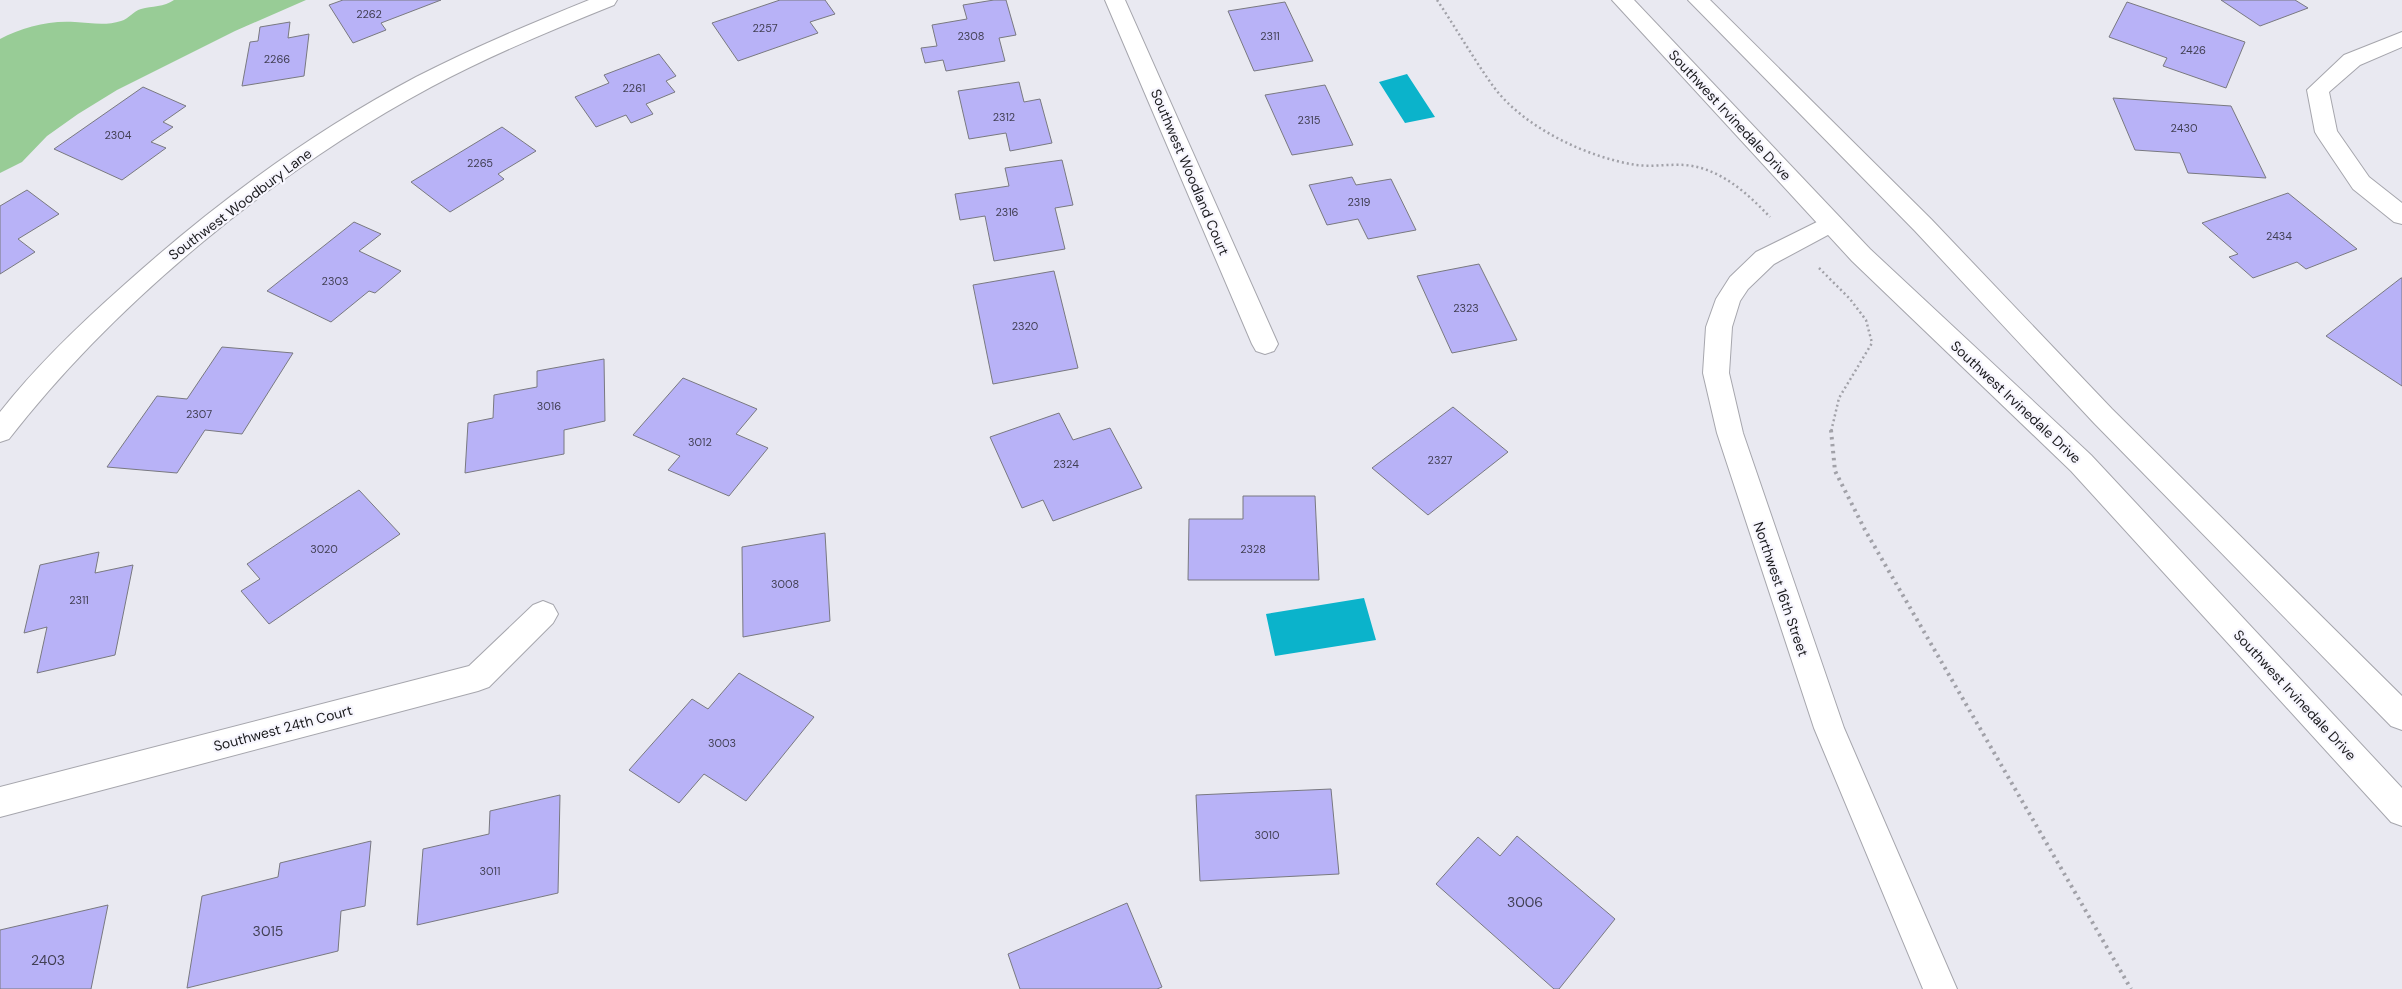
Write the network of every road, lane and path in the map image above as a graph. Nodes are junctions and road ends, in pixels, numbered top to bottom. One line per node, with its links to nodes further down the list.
1 (607, 0): 11 (street, Southwest Woodbury Lane)
2 (1115, 0): 10 (street, Southwest Woodland Court)
3 (1437, 0): 9 (path)
4 (1622, 0): 8 (street, Southwest Irvinedale Drive)
5 (1698, 0): 13 (street)
6 (2402, 39): 7 (street)
7 (2402, 216)
8 (1831, 223): 9 (street, Northwest 16th Street); 15 (street, Southwest Irvinedale Drive)
9 (1794, 242): 16 (street, Northwest 16th Street); 17 (path)
10 (1264, 344)
11 (0, 431)
12 (543, 614): 14 (street, Southwest 24th Court)
13 (2402, 716)
14 (0, 802)
15 (2402, 811)
16 (1940, 989)
17 (2131, 989)

